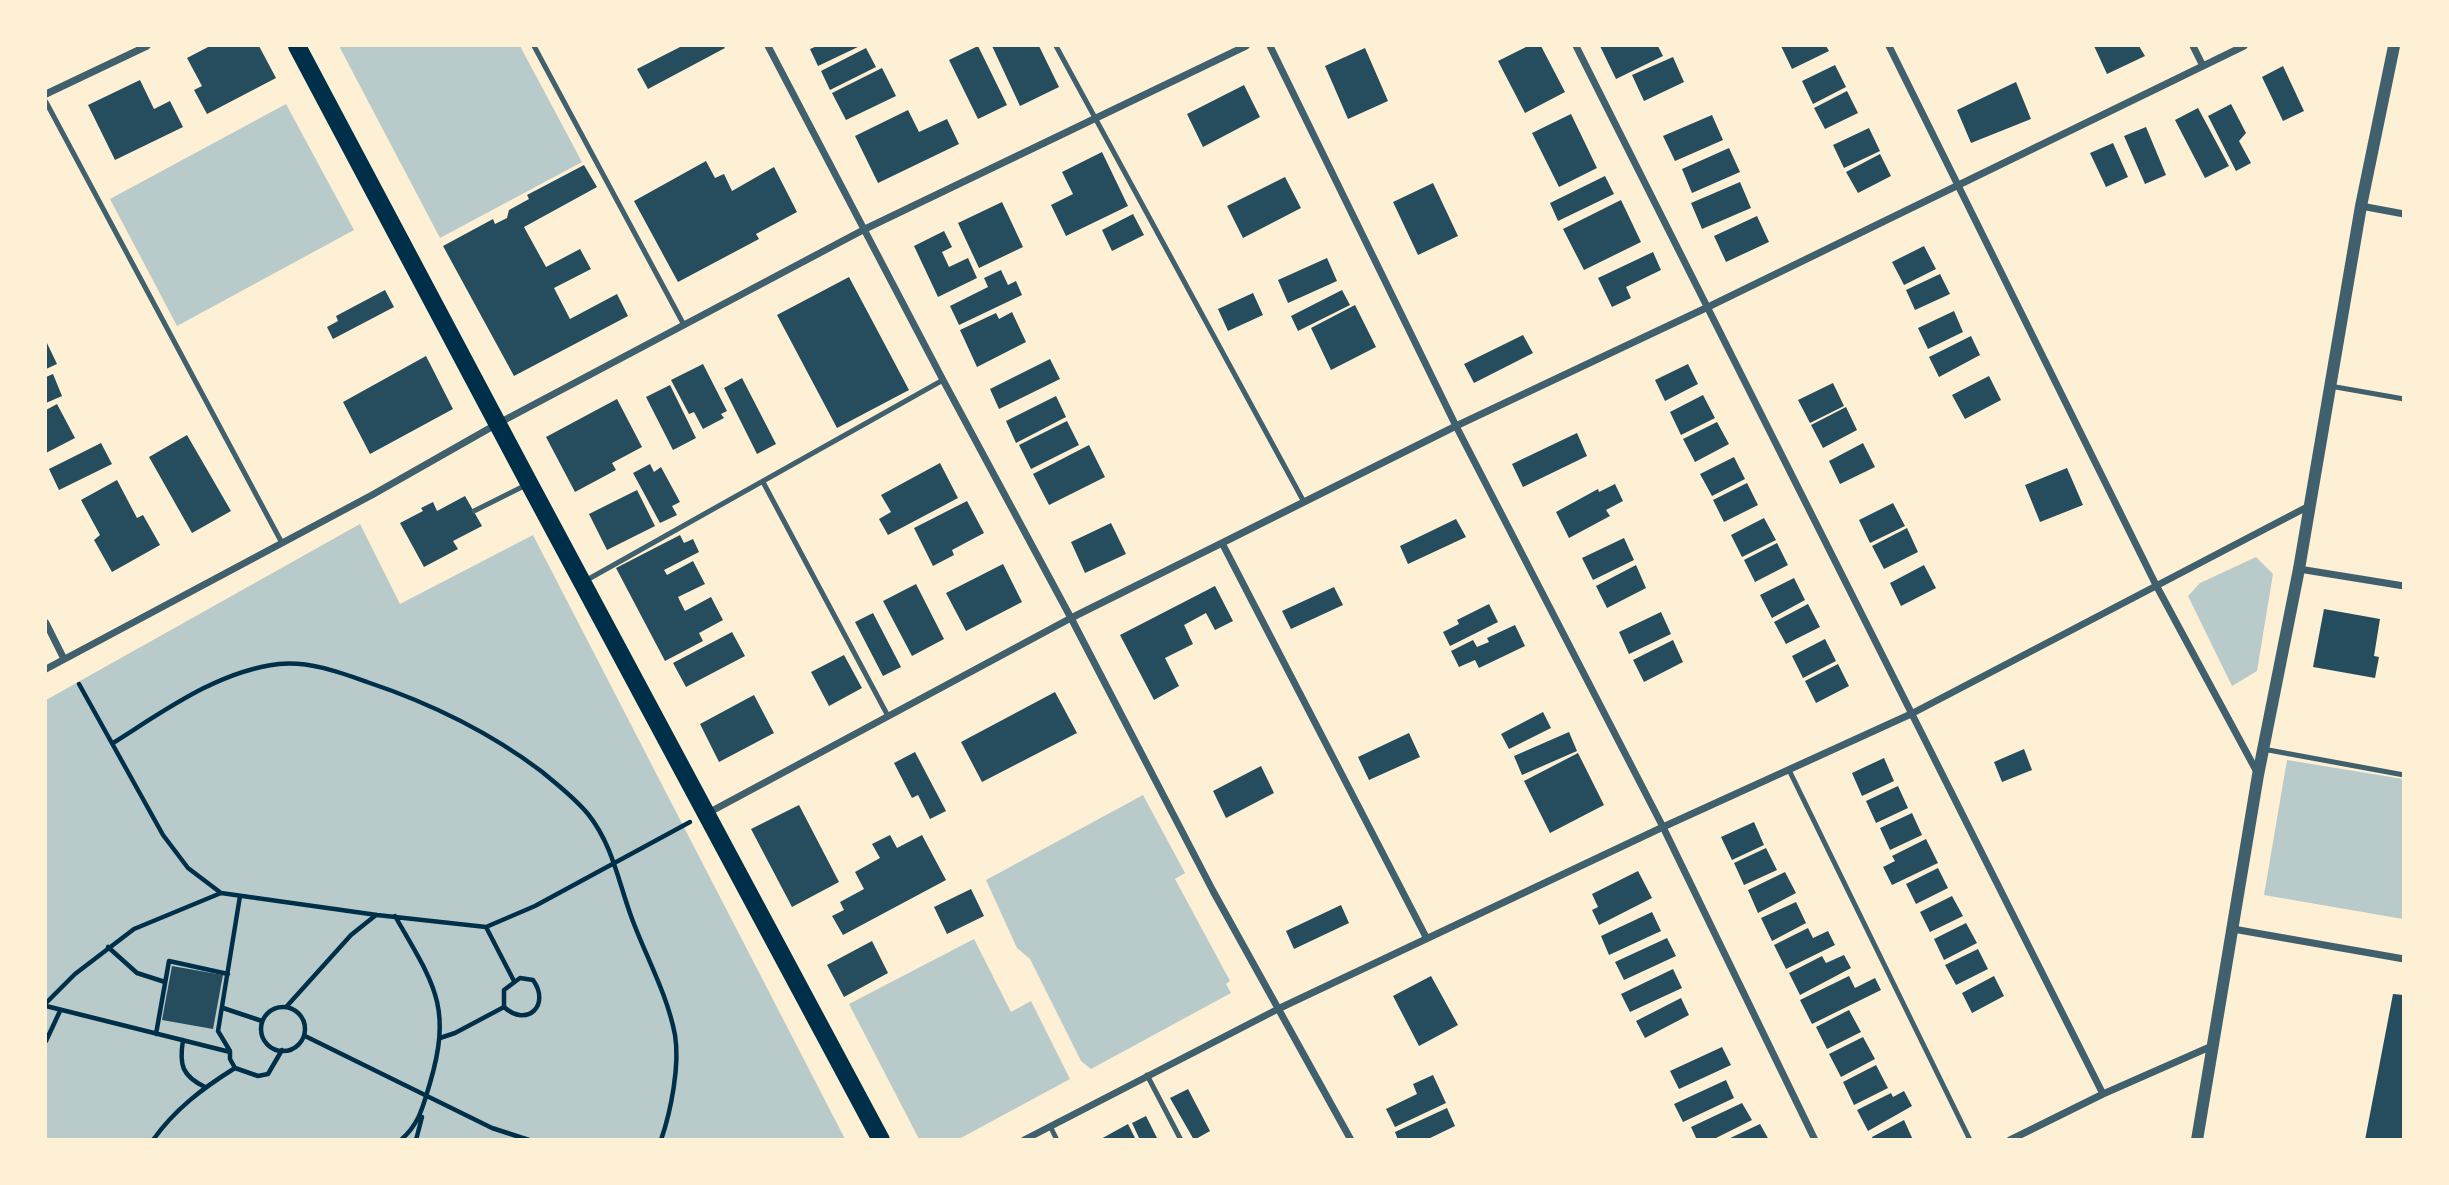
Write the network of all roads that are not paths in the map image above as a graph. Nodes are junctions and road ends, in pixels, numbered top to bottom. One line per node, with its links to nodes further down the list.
1 (147, 46): 14 (street)
2 (297, 46): 26 (main road)
3 (534, 46): 22 (lane)
4 (768, 46): 20 (street)
5 (1056, 46): 16 (lane)
6 (1245, 46): 16 (street)
7 (1270, 46): 27 (street)
8 (1576, 46): 21 (street)
9 (1889, 46): 17 (street)
10 (2193, 46): 13 (street)
11 (2244, 46): 13 (street)
12 (2394, 46): 18 (street)
13 (2203, 66): 17 (street)
14 (46, 94)
15 (46, 102): 34 (lane)
16 (1094, 118): 20 (street); 30 (lane)
17 (1959, 186): 21 (street); 37 (street)
18 (2361, 206): 19 (street); 24 (street)
19 (2403, 214)
20 (865, 229): 22 (street); 23 (street)
21 (1708, 307): 27 (street); 43 (street)
22 (684, 325): 26 (street)
23 (943, 380): 28 (lane); 39 (street)
24 (2329, 386): 25 (lane); 31 (street)
25 (2403, 399)
26 (497, 424): 29 (main road); 34 (street)
27 (1455, 426): 30 (street); 50 (street)
28 (763, 481): 36 (lane); 44 (lane)
29 (529, 484): 32 (lane); 36 (main road)
30 (1304, 502): 33 (street)
31 (2309, 506): 35 (street); 37 (street)
32 (474, 511)
33 (1222, 542): 39 (street); 52 (street)
34 (282, 543): 41 (street)
35 (2299, 569): 38 (street); 45 (street)
36 (583, 582): 49 (main road)
37 (2157, 585): 43 (street); 47 (street)
38 (2403, 586)
39 (1071, 618): 44 (street); 54 (street)
40 (46, 623): 41 (street)
41 (64, 659): 42 (street)
42 (46, 669)
43 (1911, 714): 46 (street); 57 (street)
44 (888, 716): 49 (street)
45 (2263, 749): 47 (street); 48 (lane)
46 (1789, 770): 50 (street); 65 (lane)
47 (2258, 775): 51 (street)
48 (2403, 775)
49 (706, 814): 59 (main road)
50 (1663, 827): 52 (street); 64 (street)
51 (2233, 929): 53 (street); 55 (street)
52 (1426, 937): 54 (street)
53 (2403, 959)
54 (1280, 1008): 56 (street); 63 (street)
55 (2212, 1046): 57 (street); 67 (street)
56 (1147, 1075): 58 (street); 62 (lane)
57 (2103, 1094): 66 (street)
58 (1050, 1126): 60 (street); 61 (lane)
59 (881, 1139)
60 (1024, 1139)
61 (1057, 1139)
62 (1181, 1139)
63 (1351, 1139)
64 (1815, 1139)
65 (1970, 1139)
66 (2011, 1139)
67 (2197, 1139)

